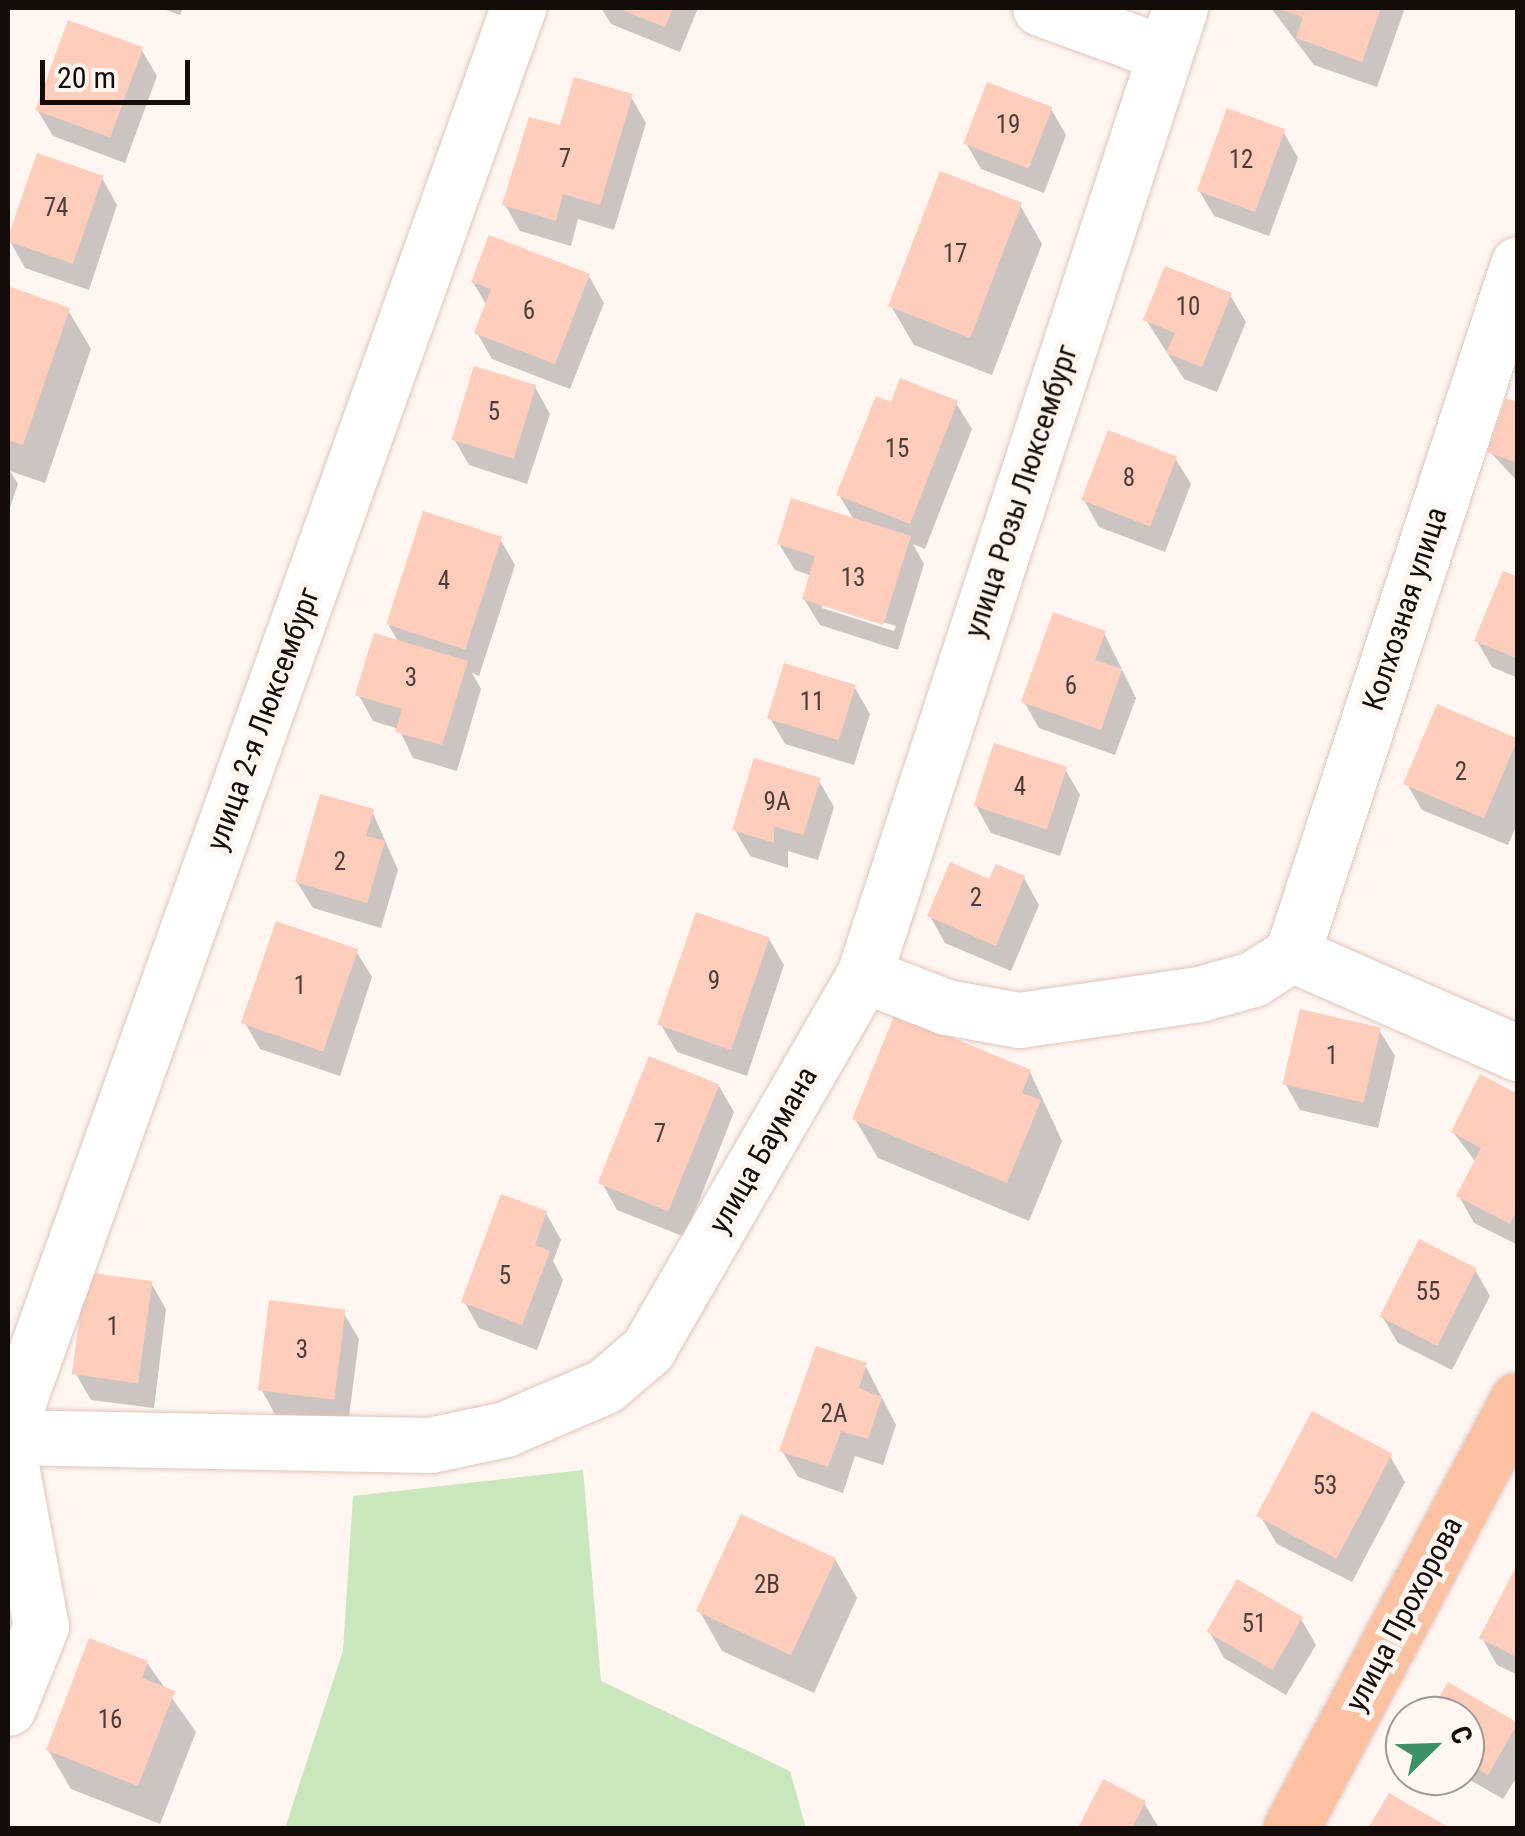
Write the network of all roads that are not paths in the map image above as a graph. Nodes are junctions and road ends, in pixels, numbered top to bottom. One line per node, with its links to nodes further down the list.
1 (518, 8): 9 (street, улица 2-я Люксембург)
2 (1040, 8): 3 (street)
3 (1171, 30): 6 (street, улица Розы Люксембург)
4 (1518, 264): 5 (street, Колхозная улица)
5 (1292, 954): 6 (street); 7 (street)
6 (864, 976): 9 (street, улица Баумана)
7 (1518, 1053)
8 (1518, 1400): 12 (main road, улица Прохорова)
9 (8, 1433)
10 (8, 1450): 11 (street)
11 (8, 1708)
12 (1291, 1828)

